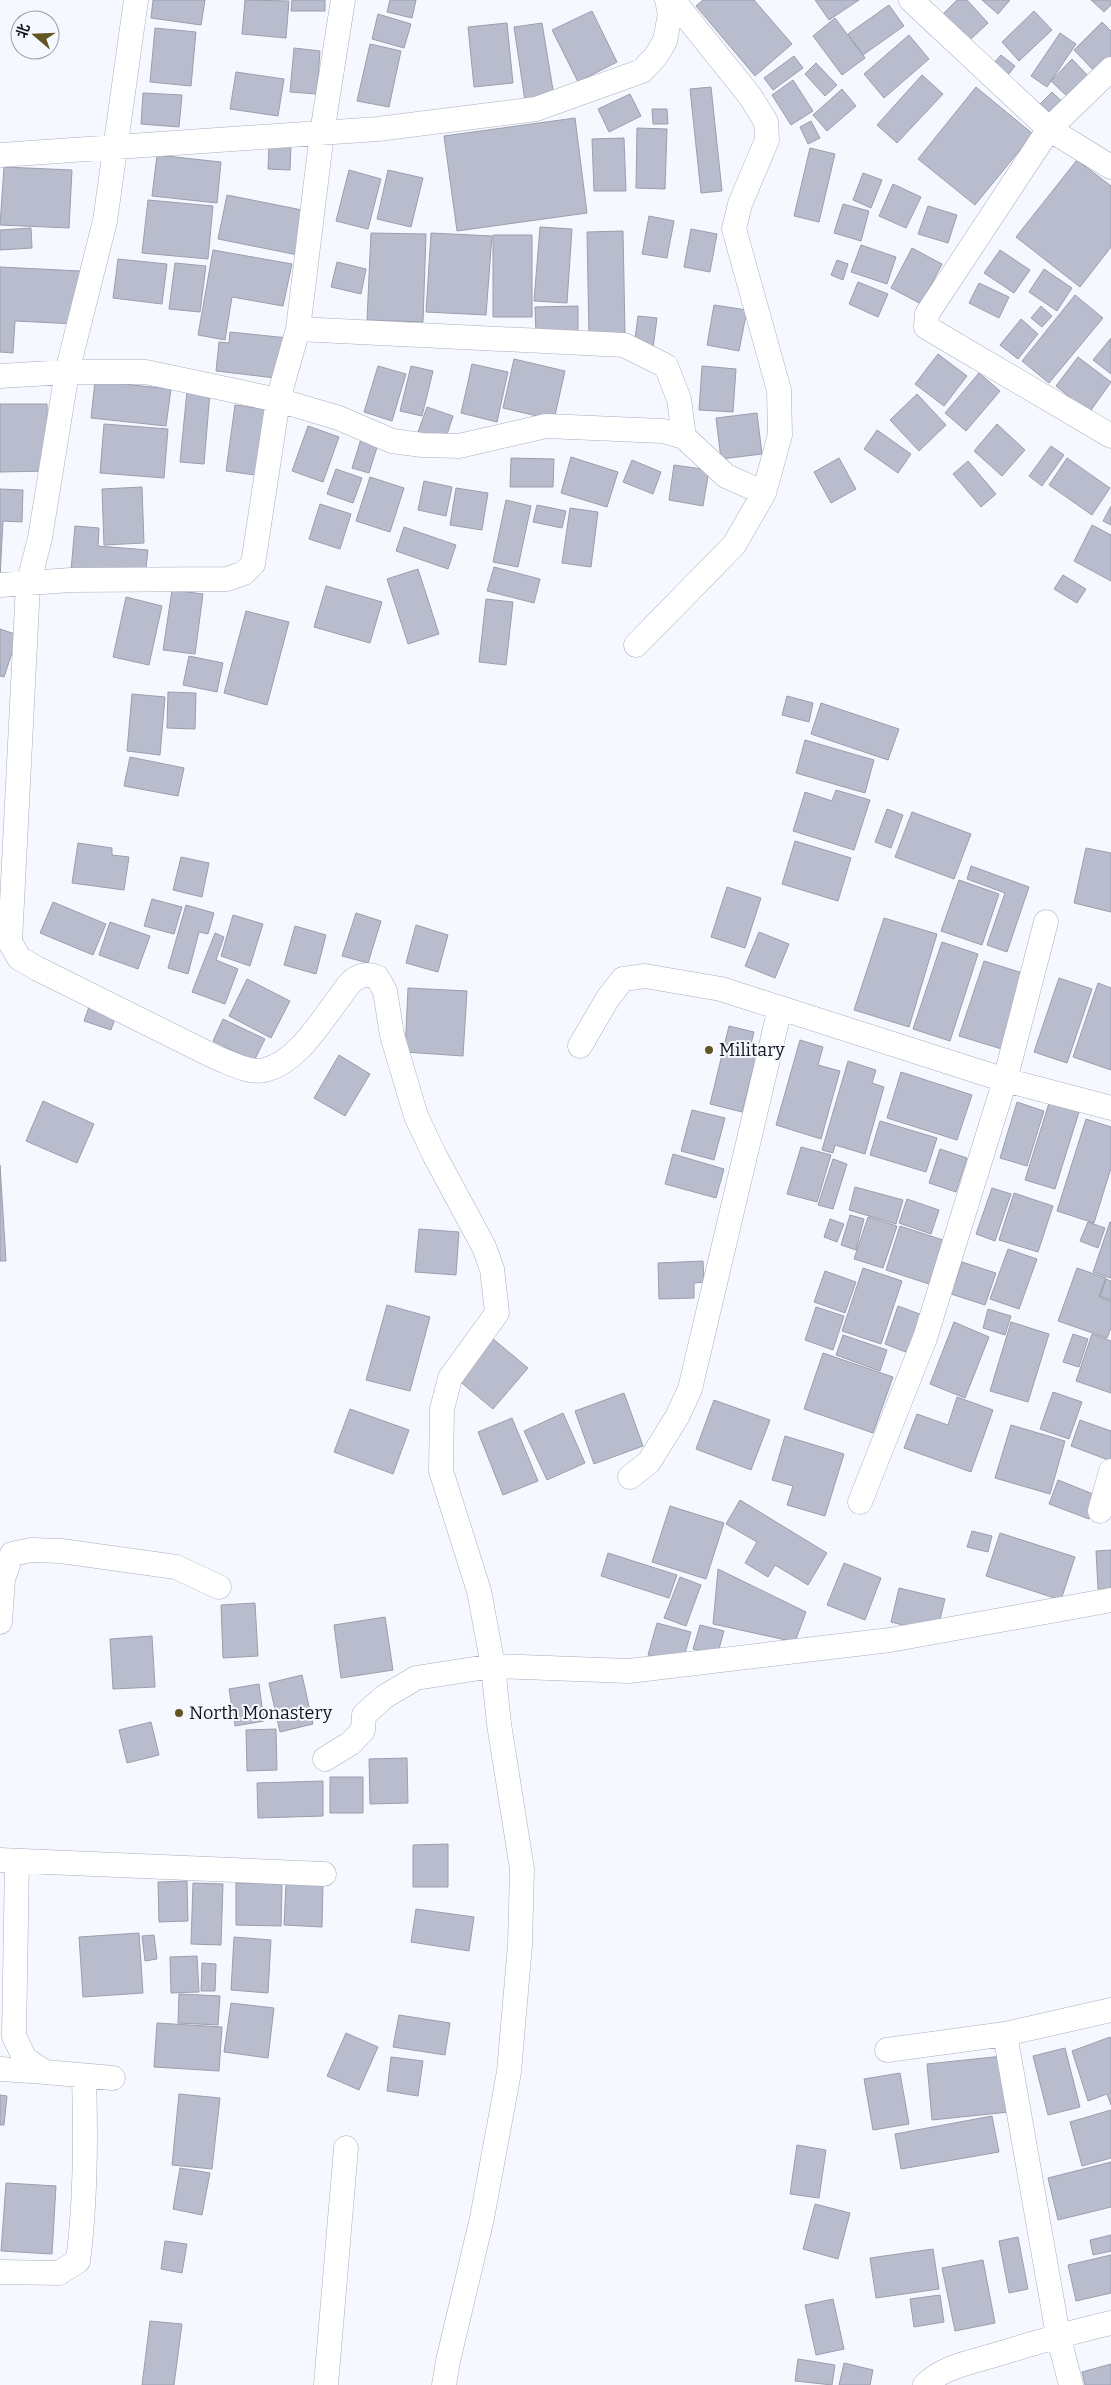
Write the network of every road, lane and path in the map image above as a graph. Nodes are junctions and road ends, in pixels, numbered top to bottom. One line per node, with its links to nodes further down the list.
1 (136, 0): 9 (street)
2 (343, 0): 8 (street)
3 (667, 0): 8 (street)
4 (673, 0): 18 (street)
5 (911, 0): 7 (street)
6 (1111, 69): 7 (street)
7 (1049, 129): 11 (street); 16 (street)
8 (322, 133): 9 (street); 12 (street)
9 (115, 146): 10 (street); 13 (street)
10 (0, 155)
11 (1111, 166)
12 (298, 329): 15 (street); 17 (street)
13 (67, 372): 14 (street); 15 (street); 20 (street)
14 (0, 376)
15 (278, 400): 17 (street); 20 (street)
16 (1111, 436)
17 (684, 437): 18 (street)
18 (764, 493): 21 (street)
19 (0, 585): 20 (street)
20 (28, 585): 34 (street)
21 (636, 645)
22 (1046, 922): 25 (street)
23 (780, 1008): 24 (street); 25 (street); 28 (street)
24 (580, 1046)
25 (1006, 1080): 26 (street); 29 (street)
26 (1111, 1108)
27 (1111, 1471): 30 (street)
28 (630, 1477)
29 (860, 1502)
30 (1100, 1511)
31 (218, 1587): 33 (street)
32 (1111, 1600): 34 (street)
33 (0, 1622)
34 (493, 1666): 35 (street); 50 (street)
35 (325, 1759)
36 (8, 1860): 37 (street); 42 (street)
37 (324, 1874)
38 (1111, 2010): 39 (street)
39 (1005, 2034): 40 (street); 48 (street)
40 (887, 2050)
41 (0, 2069): 42 (street)
42 (45, 2072): 43 (street)
43 (84, 2077): 44 (street); 46 (street)
44 (113, 2078)
45 (346, 2148): 49 (street)
46 (0, 2272)
47 (1111, 2322): 48 (street)
48 (1058, 2335): 51 (street); 52 (street)
49 (326, 2385)
50 (444, 2385)
51 (925, 2385)
52 (1071, 2385)

